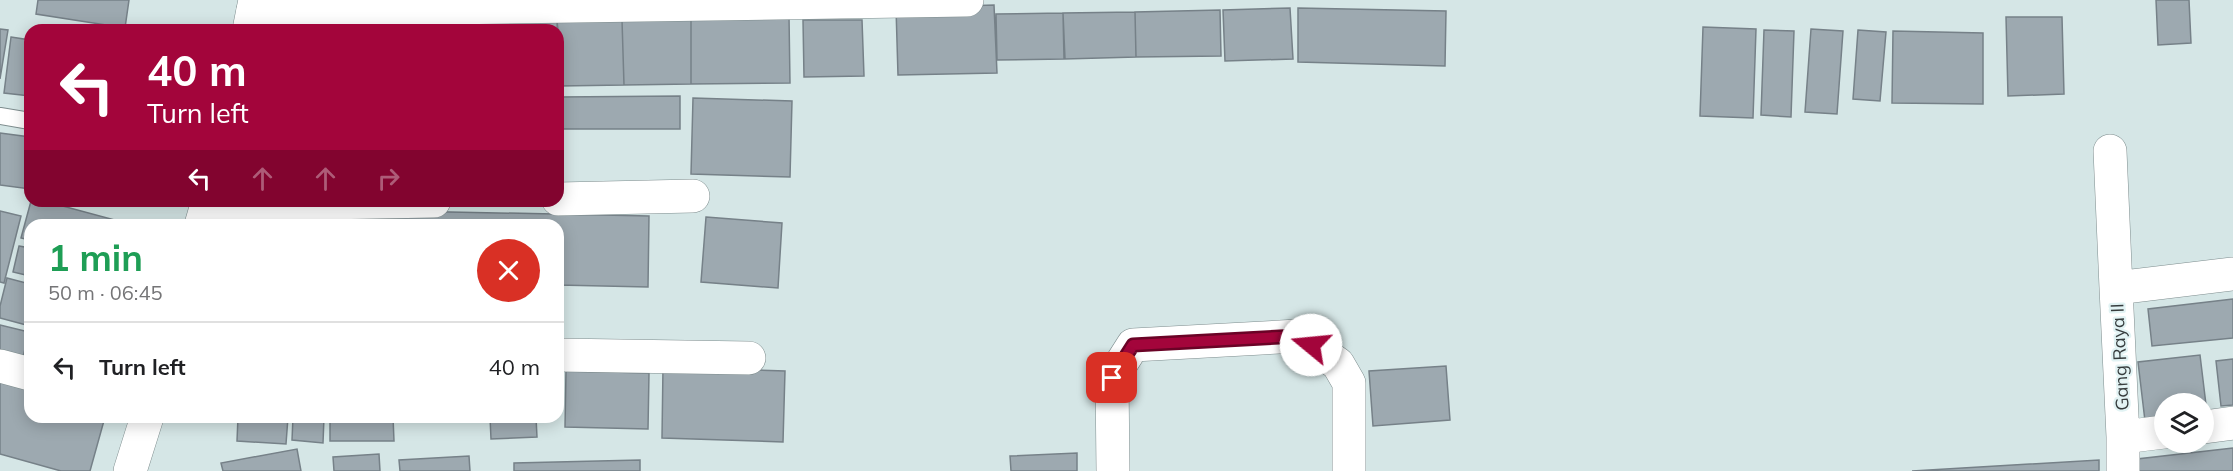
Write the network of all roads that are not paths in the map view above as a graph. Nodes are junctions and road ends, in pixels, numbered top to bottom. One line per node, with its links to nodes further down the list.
1 (967, 0): 2 (street)
2 (252, 14)
3 (0, 116): 4 (lane)
4 (24, 120)
5 (2110, 151): 11 (street)
6 (693, 196): 7 (street)
7 (564, 199)
8 (281, 207): 9 (street)
9 (205, 210)
10 (2233, 274): 11 (street, Gang Raya II)
11 (2116, 288): 20 (street, Gang Raya II)
12 (564, 356): 13 (street)
13 (749, 358)
14 (0, 366): 15 (street)
15 (24, 372)
16 (145, 423): 21 (street)
17 (2233, 423): 18 (street)
18 (2214, 426)
19 (2154, 433): 20 (street)
20 (2123, 437): 24 (street, Gang Raya II)
21 (130, 471)
22 (1113, 471): 23 (street)
23 (1349, 471)
24 (2123, 471)

